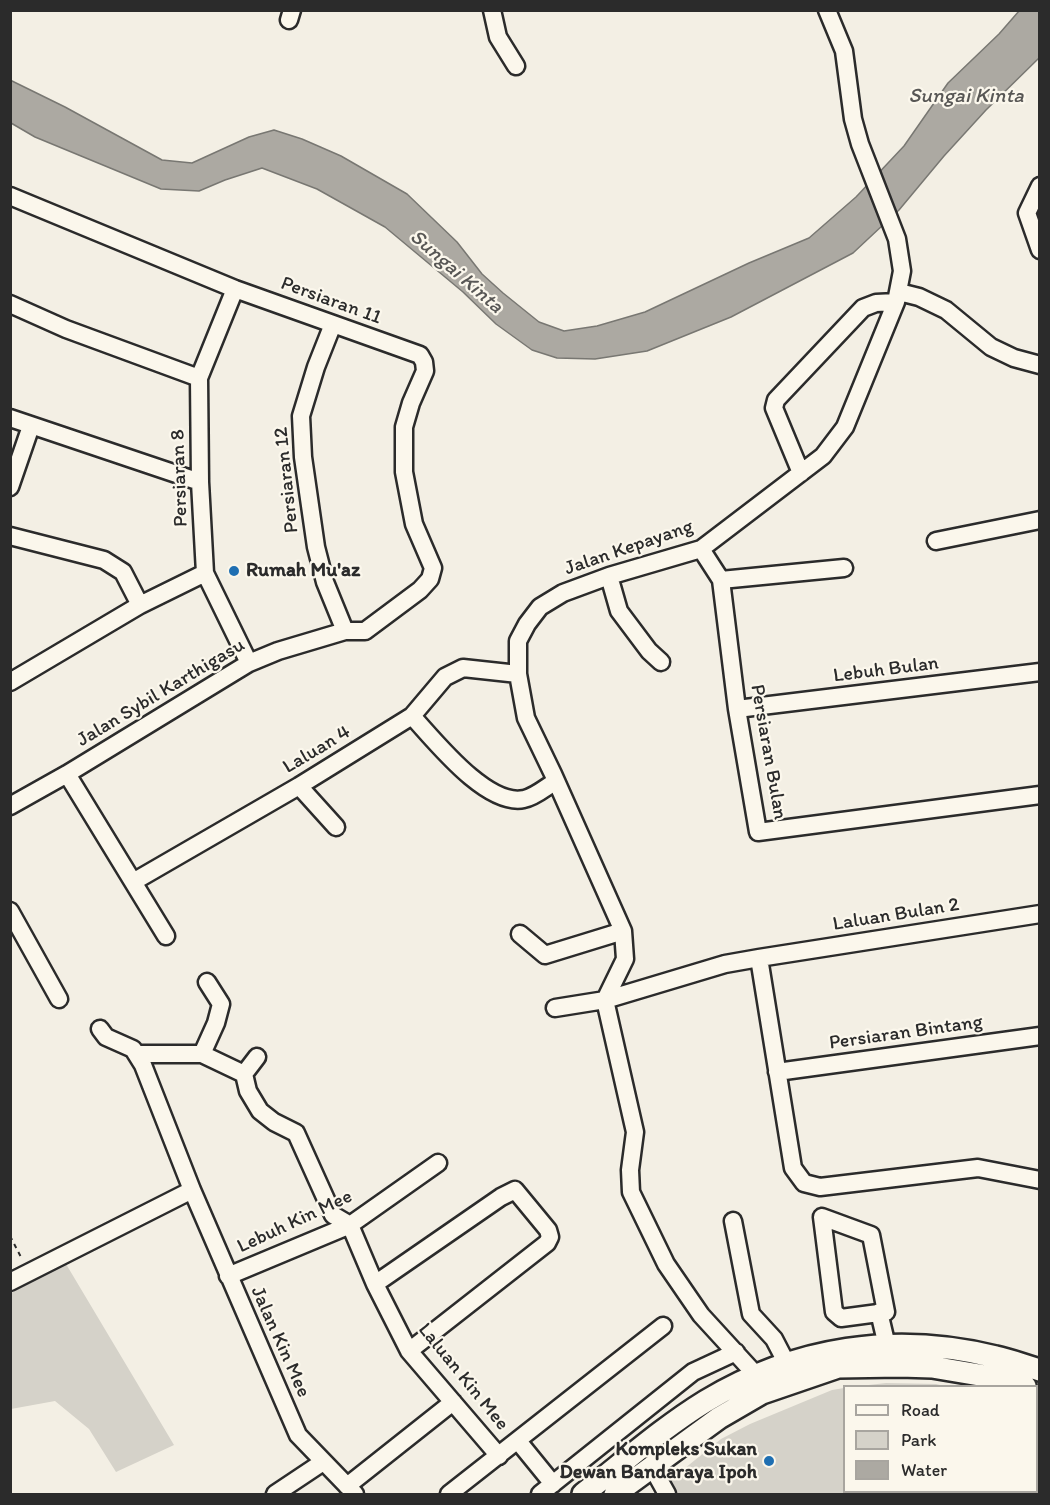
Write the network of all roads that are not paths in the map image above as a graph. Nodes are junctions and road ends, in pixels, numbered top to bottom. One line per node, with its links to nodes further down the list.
1 (492, 10): 3 (street)
2 (827, 10): 8 (street, Jalan Kepayang)
3 (516, 66)
4 (1040, 186): 6 (street)
5 (10, 196): 7 (street, Persiaran 11)
6 (1040, 250)
7 (235, 289): 10 (street, Persiaran 11); 12 (street, Persiaran 8)
8 (897, 297): 11 (street); 15 (street, Jalan Kepayang); 15 (street)
9 (10, 304): 12 (street)
10 (333, 324): 25 (street, Persiaran 11); 28 (street, Persiaran 12)
11 (1040, 364)
12 (199, 378): 16 (street, Persiaran 8)
13 (10, 418): 14 (street)
14 (31, 426): 16 (street); 17 (street)
15 (801, 473): 21 (street, Jalan Kepayang)
16 (200, 482): 23 (street, Persiaran 8)
17 (10, 487)
18 (1040, 520): 20 (street)
19 (10, 536): 27 (street)
20 (936, 542)
21 (701, 549): 24 (street, Jalan Kepayang); 26 (street, Persiaran Bulan)
22 (844, 568): 26 (street)
23 (205, 573): 27 (street); 30 (street, Persiaran 8)
24 (609, 576): 29 (street); 32 (street, Jalan Kepayang)
25 (430, 579): 28 (street, Jalan Sybil Karthigasu)
26 (721, 580): 34 (street, Persiaran Bulan)
27 (140, 605): 33 (street)
28 (345, 632): 30 (street, Jalan Sybil Karthigasu)
29 (661, 662)
30 (249, 663): 36 (street, Jalan Sybil Karthigasu)
31 (1040, 672): 34 (street, Lebuh Bulan)
32 (518, 674): 35 (street, Laluan 4); 37 (street, Jalan Kepayang)
33 (10, 682)
34 (737, 709): 39 (street, Persiaran Bulan)
35 (412, 716): 37 (street); 38 (street, Laluan 4)
36 (67, 774): 40 (street, Jalan Sybil Karthigasu); 42 (street)
37 (556, 781): 45 (street, Jalan Kepayang)
38 (299, 786): 41 (street); 42 (street, Laluan 4)
39 (1040, 795)
40 (10, 806)
41 (336, 827)
42 (133, 882): 47 (street)
43 (10, 911): 50 (street)
44 (1040, 914): 48 (street, Laluan Bulan 2)
45 (622, 931): 46 (street); 51 (street, Jalan Kepayang)
46 (520, 934)
47 (166, 936)
48 (759, 957): 51 (street, Laluan Bulan 2); 58 (street)
49 (207, 982): 56 (street)
50 (59, 999)
51 (605, 1000): 52 (street, Laluan Bulan 2); 72 (street)
52 (555, 1008)
53 (100, 1029): 55 (street)
54 (1040, 1036): 58 (street, Persiaran Bintang)
55 (136, 1054): 56 (street); 62 (street, Jalan Kin Mee)
56 (202, 1054): 59 (street)
57 (257, 1057): 59 (street)
58 (777, 1072): 61 (street)
59 (244, 1074): 64 (street, Laluan Kin Mee)
60 (438, 1163): 64 (street, Lebuh Kin Mee)
61 (1040, 1180)
62 (192, 1190): 65 (street, Jalan Kin Mee); 66 (street)
63 (733, 1221): 73 (street)
64 (350, 1225): 65 (street, Lebuh Kin Mee); 67 (street, Laluan Kin Mee)
65 (228, 1276): 81 (street, Jalan Kin Mee)
66 (10, 1282)
67 (375, 1284): 71 (street, Laluan Kin Mee); 71 (street)
68 (879, 1312): 68 (street); 70 (street)
69 (663, 1326): 79 (street)
70 (887, 1346): 73 (main road); 75 (main road)
71 (409, 1351): 78 (street, Laluan Kin Mee)
72 (736, 1352): 76 (street); 83 (street)
73 (787, 1364): 76 (main road)
74 (838, 1367): 76 (main road); 77 (main road); 82 (main road)
75 (1040, 1370)
76 (756, 1375): 88 (main road)
77 (1022, 1385)
78 (453, 1402): 80 (street, Laluan Kin Mee); 84 (street)
79 (518, 1441): 80 (street); 83 (street)
80 (499, 1456): 86 (street)
81 (322, 1462): 84 (street, Jalan Kin Mee); 85 (street)
82 (652, 1467): 89 (main road); 90 (street)
83 (553, 1484): 87 (street)
84 (351, 1490)
85 (275, 1494)
86 (448, 1494)
87 (540, 1494)
88 (583, 1494)
89 (615, 1494)
90 (667, 1494)

